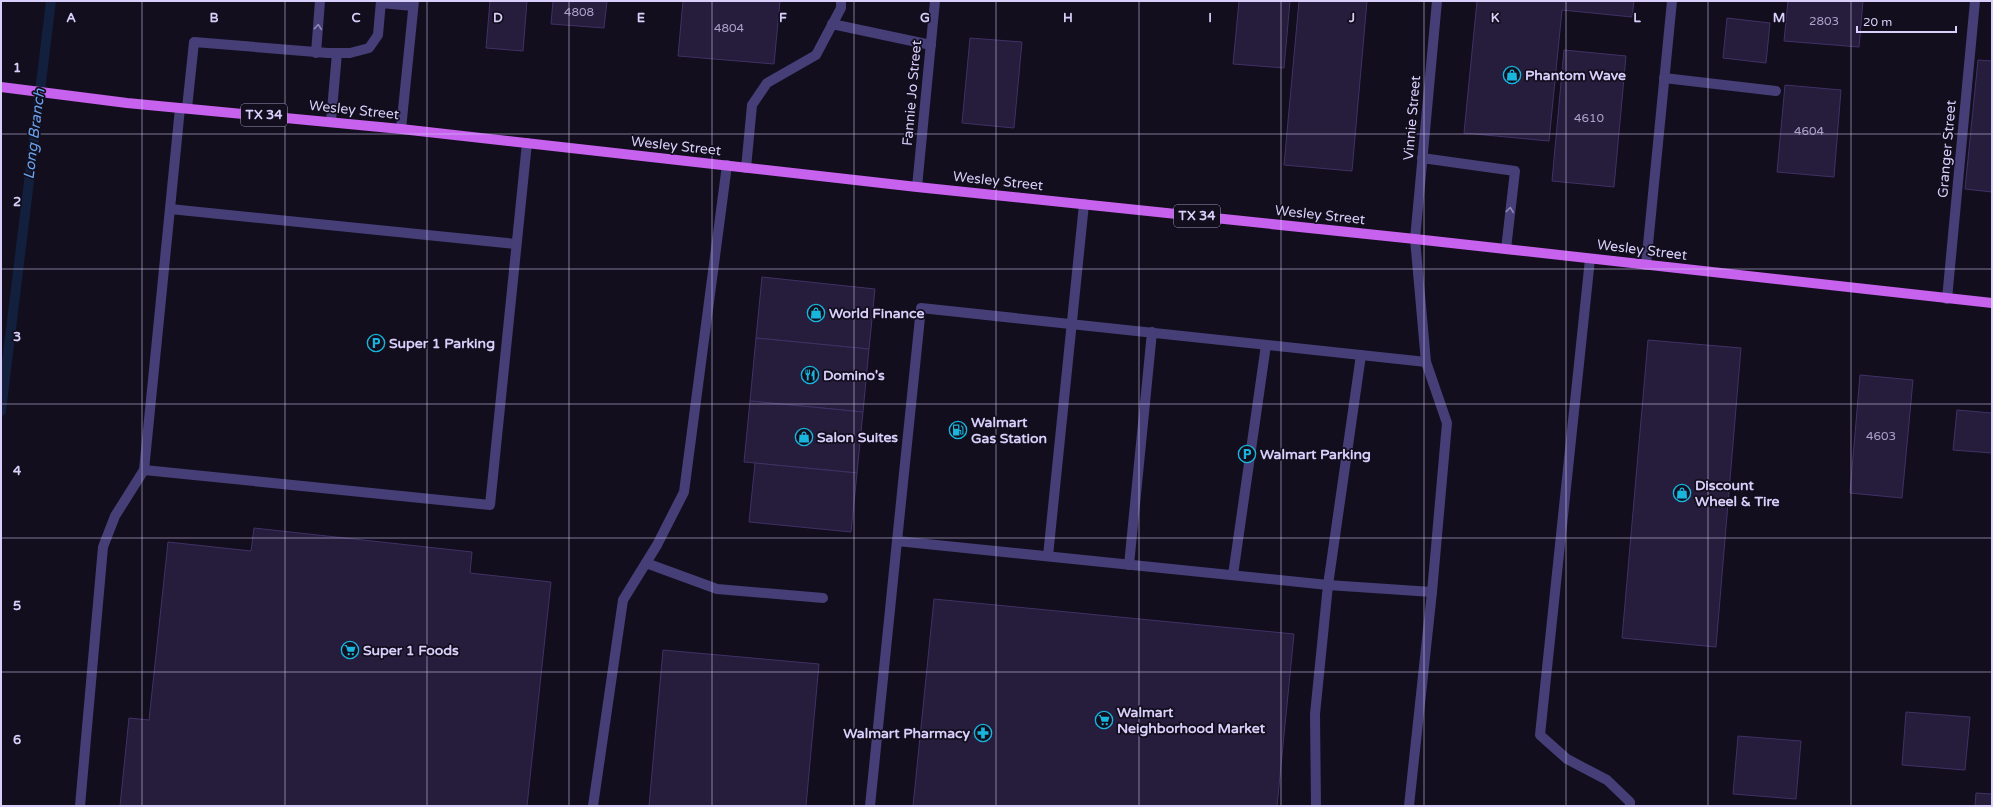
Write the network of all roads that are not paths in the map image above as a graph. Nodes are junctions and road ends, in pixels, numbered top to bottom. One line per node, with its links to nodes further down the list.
1 (320, 1): 11 (street, one-way to 1)
2 (841, 1): 9 (street)
3 (935, 1): 10 (street, Fannie Jo Street)
4 (1437, 1): 20 (street, Vinnie Street)
5 (1672, 1): 13 (street)
6 (1975, 1): 31 (street, Granger Street)
7 (381, 2): 8 (street); 12 (street)
8 (414, 3): 18 (street)
9 (832, 24): 10 (street); 22 (street)
10 (931, 46): 23 (street, Fannie Jo Street)
11 (316, 53): 12 (street); 16 (street)
12 (337, 53): 17 (street)
13 (1664, 78): 15 (street); 30 (street)
14 (1, 87): 16 (main road, Wesley Street / TX 34)
15 (1776, 91)
16 (184, 108): 17 (main road, Wesley Street / TX 34); 25 (street)
17 (331, 121): 18 (main road, Wesley Street / TX 34)
18 (401, 128): 19 (main road, Wesley Street / TX 34)
19 (527, 143): 21 (main road, Wesley Street / TX 34); 27 (street)
20 (1422, 158): 26 (street, Vinnie Street); 28 (street, one-way to 20)
21 (727, 165): 22 (main road, Wesley Street / TX 34); 41 (street)
22 (746, 168): 23 (main road, Wesley Street / TX 34)
23 (917, 187): 24 (main road, Wesley Street / TX 34)
24 (1084, 204): 26 (main road, Wesley Street / TX 34); 33 (street)
25 (170, 209): 27 (street); 38 (street)
26 (1414, 239): 28 (main road, Wesley Street / TX 34); 37 (street, Vinnie Street)
27 (516, 244): 38 (street)
28 (1506, 249): 29 (main road, Wesley Street / TX 34)
29 (1590, 259): 30 (main road, Wesley Street / TX 34); 52 (street)
30 (1646, 265): 31 (main road, Wesley Street / TX 34)
31 (1947, 299): 32 (main road, Wesley Street / TX 34)
32 (1992, 303)
33 (1072, 323): 34 (street); 39 (street); 40 (street)
34 (1152, 332): 35 (street); 42 (street)
35 (1266, 345): 36 (street); 43 (street)
36 (1361, 355): 37 (street); 44 (street)
37 (1426, 362): 45 (street, Vinnie Street)
38 (144, 470): 47 (street)
39 (897, 541): 40 (street); 49 (street)
40 (1048, 556): 42 (street)
41 (646, 563): 46 (street); 48 (street)
42 (1129, 565): 43 (street)
43 (1233, 576): 44 (street)
44 (1328, 585): 45 (street); 50 (street)
45 (1432, 592): 51 (street, Vinnie Street)
46 (823, 598)
47 (80, 806)
48 (593, 806)
49 (870, 806)
50 (1316, 806)
51 (1409, 806)
52 (1630, 806)

